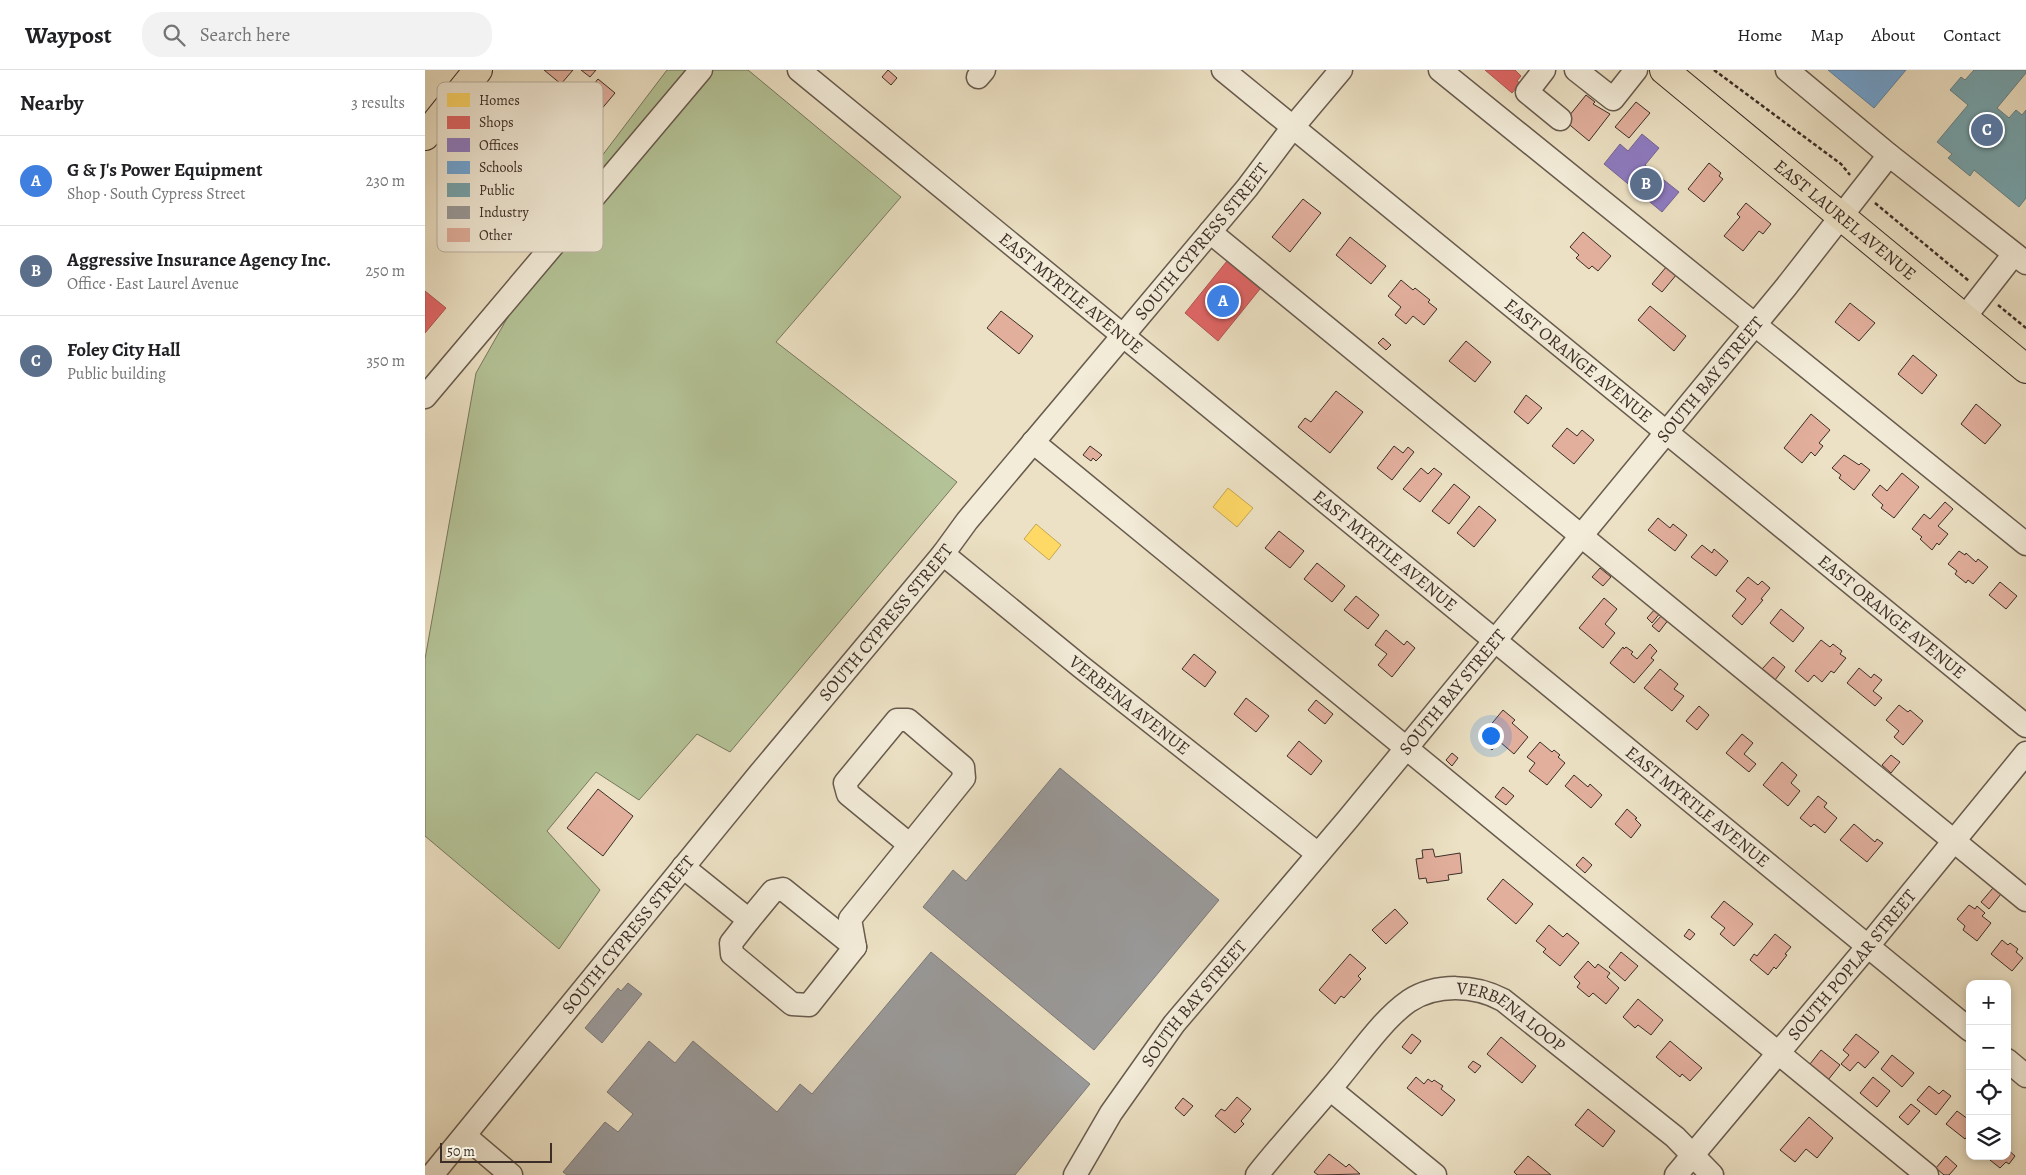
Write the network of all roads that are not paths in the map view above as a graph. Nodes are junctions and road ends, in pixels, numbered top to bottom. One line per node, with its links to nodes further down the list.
1 (478, 70): 12 (main road)
2 (701, 70): 18 (street)
3 (799, 70): 25 (street, EAST MYRTLE AVENUE)
4 (1223, 70): 16 (street, EAST ORANGE AVENUE)
5 (1341, 70): 16 (street, SOUTH CYPRESS STREET)
6 (1440, 70): 24 (street)
7 (1544, 70): 14 (street)
8 (1576, 70): 9 (street)
9 (1636, 70)
10 (1787, 70): 17 (street)
11 (1668, 71): 19 (main road, EAST LAUREL AVENUE)
12 (467, 82)
13 (437, 117): 15 (main road)
14 (1560, 119)
15 (428, 127)
16 (1293, 127): 20 (street, SOUTH CYPRESS STREET); 28 (street, EAST ORANGE AVENUE)
17 (1889, 155): 19 (street, SOUTH BAY STREET); 22 (street)
18 (603, 186)
19 (1841, 216): 23 (main road, EAST LAUREL AVENUE); 24 (street, SOUTH BAY STREET)
20 (1210, 232): 25 (street, SOUTH CYPRESS STREET); 30 (street)
21 (547, 252): 27 (street)
22 (2020, 259): 23 (street)
23 (1963, 318): 26 (main road, EAST LAUREL AVENUE)
24 (1755, 325): 28 (street, SOUTH BAY STREET); 31 (street)
25 (1124, 336): 29 (street, SOUTH CYPRESS STREET); 33 (street, EAST MYRTLE AVENUE)
26 (2026, 369)
27 (425, 397)
28 (1666, 432): 30 (street, SOUTH BAY STREET); 34 (street, EAST ORANGE AVENUE)
29 (1033, 442): 32 (street, SOUTH CYPRESS STREET); 35 (street)
30 (1581, 536): 33 (street, SOUTH BAY STREET); 37 (street)
31 (2026, 544)
32 (943, 554): 39 (street, VERBENA AVENUE); 40 (street, SOUTH CYPRESS STREET)
33 (1495, 640): 35 (street, SOUTH BAY STREET); 44 (street, EAST MYRTLE AVENUE)
34 (2026, 726)
35 (1406, 747): 39 (street, SOUTH BAY STREET); 46 (street)
36 (2026, 753): 37 (street, SOUTH POPLAR STREET)
37 (1953, 841): 41 (street); 44 (street, SOUTH POPLAR STREET)
38 (910, 845): 38 (street); 43 (street)
39 (1318, 854): 54 (street, SOUTH BAY STREET)
40 (683, 867): 42 (street); 50 (street, SOUTH CYPRESS STREET)
41 (2026, 900)
42 (749, 920): 43 (street); 43 (street)
43 (848, 934)
44 (1868, 946): 45 (street, EAST MYRTLE AVENUE); 46 (street, SOUTH POPLAR STREET)
45 (1966, 1027)
46 (1777, 1052): 51 (street, SOUTH POPLAR STREET); 59 (street)
47 (2011, 1063): 48 (street)
48 (2026, 1076)
49 (1330, 1089): 51 (street, VERBENA LOOP); 55 (street, VERBENA LOOP); 56 (street)
50 (465, 1136): 52 (street, SOUTH CYPRESS STREET); 53 (street)
51 (1693, 1154): 57 (street, SOUTH POPLAR STREET); 58 (street, VERBENA LOOP)
52 (432, 1175)
53 (511, 1175)
54 (1075, 1175)
55 (1257, 1175)
56 (1435, 1175)
57 (1676, 1175)
58 (1712, 1175)
59 (1927, 1175)

